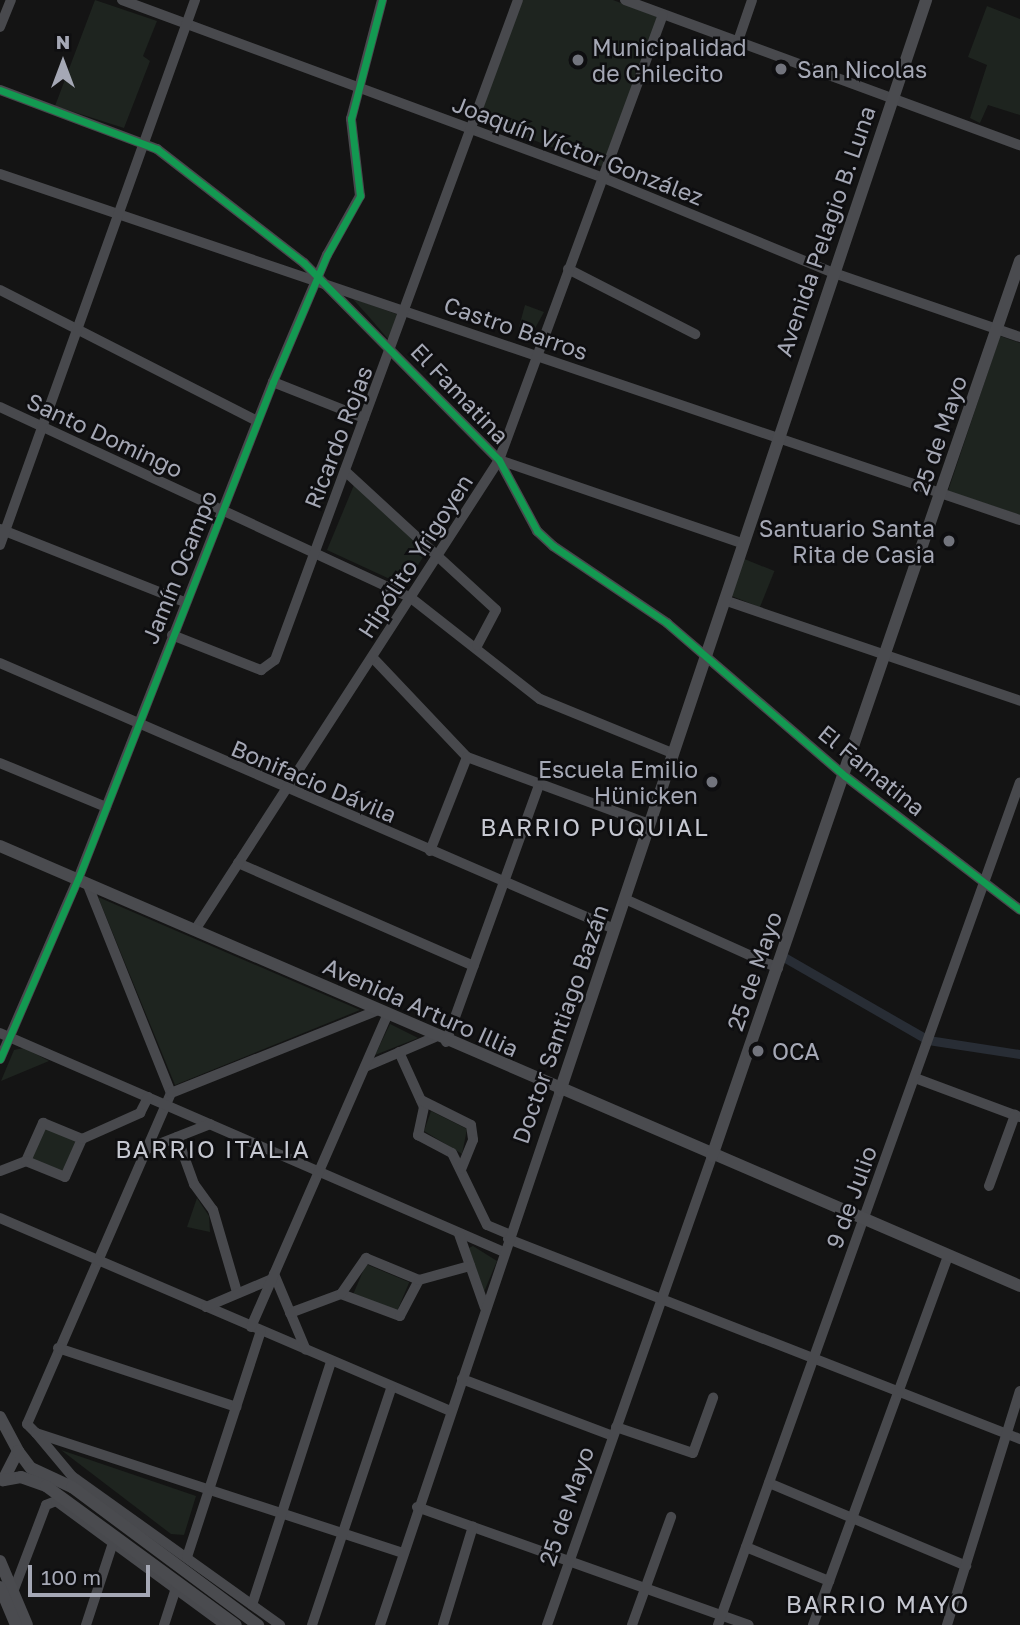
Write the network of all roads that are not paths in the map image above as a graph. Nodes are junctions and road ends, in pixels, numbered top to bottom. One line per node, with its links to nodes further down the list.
1 (10, 0): 11 (street)
2 (122, 0): 10 (street, Joaquín Víctor González)
3 (195, 0): 10 (street)
4 (382, 0): 13 (street, Jamín Ocampo)
5 (518, 0): 16 (street, Ricardo Rojas)
6 (625, 0): 9 (street)
7 (752, 0): 12 (street)
8 (926, 0): 15 (main road, Avenida Pelagio B. Luna)
9 (663, 15): 12 (street); 20 (street, Hipólito Yrigoyen)
10 (187, 24): 13 (street, Joaquín Víctor González); 17 (street)
11 (0, 27)
12 (738, 41): 15 (street)
13 (356, 86): 16 (street, Joaquín Víctor González); 25 (street, Jamín Ocampo)
14 (0, 90): 17 (street, El Famatina)
15 (892, 97): 18 (street); 24 (main road, Avenida Pelagio B. Luna)
16 (471, 128): 20 (street, Joaquín Víctor González); 27 (street, Ricardo Rojas)
17 (145, 142): 21 (street); 25 (street, El Famatina)
18 (1020, 145)
19 (0, 174): 21 (street, Castro Barros)
20 (601, 177): 23 (street, Hipólito Yrigoyen); 24 (street, Joaquín Víctor González)
21 (118, 215): 25 (street, Castro Barros); 29 (street)
22 (1020, 261): 28 (main road, 25 de Mayo)
23 (568, 269): 30 (street); 33 (street, Hipólito Yrigoyen)
24 (834, 273): 28 (street, Joaquín Víctor González); 39 (main road, Avenida Pelagio B. Luna)
25 (317, 279): 27 (street, Castro Barros); 32 (street, El Famatina); 34 (street, Jamín Ocampo)
26 (0, 290): 29 (street)
27 (406, 310): 32 (street, Ricardo Rojas); 33 (street, Castro Barros)
28 (998, 329): 31 (street, Joaquín Víctor González); 42 (main road, 25 de Mayo)
29 (77, 332): 37 (street); 38 (street)
30 (695, 334)
31 (1020, 337)
32 (391, 350): 36 (street, Ricardo Rojas); 40 (street, El Famatina)
33 (536, 355): 39 (street, Castro Barros); 40 (street, Hipólito Yrigoyen)
34 (273, 382): 36 (street); 37 (street, Jamín Ocampo)
35 (0, 407): 38 (street, Santo Domingo)
36 (364, 418): 41 (street, Ricardo Rojas)
37 (257, 421): 43 (street, Jamín Ocampo)
38 (43, 426): 43 (street, Santo Domingo); 45 (street)
39 (778, 436): 42 (street, Castro Barros); 46 (main road, Doctor Santiago Bazán)
40 (499, 460): 46 (street); 49 (street, Hipólito Yrigoyen); 55 (street, El Famatina)
41 (345, 471): 48 (street, Ricardo Rojas); 49 (street)
42 (941, 494): 44 (street, Castro Barros); 56 (main road, 25 de Mayo)
43 (222, 511): 48 (street, Santo Domingo); 52 (street, Jamín Ocampo)
44 (1020, 520)
45 (3, 530): 47 (street); 52 (street)
46 (742, 543): 51 (main road, Doctor Santiago Bazán)
47 (0, 545)
48 (315, 553): 50 (street, Santo Domingo); 53 (street, Ricardo Rojas)
49 (439, 553): 50 (street, Hipólito Yrigoyen); 54 (street)
50 (411, 598): 54 (street, Santo Domingo); 57 (street, Hipólito Yrigoyen)
51 (724, 600): 55 (main road, Doctor Santiago Bazán); 56 (street)
52 (184, 602): 53 (street, Jamín Ocampo)
53 (172, 635): 60 (street, Jamín Ocampo)
54 (477, 645): 61 (street, Santo Domingo)
55 (704, 653): 61 (main road, Doctor Santiago Bazán); 64 (street, El Famatina)
56 (885, 655): 59 (street); 64 (main road, 25 de Mayo)
57 (373, 658): 62 (street); 67 (street, Hipólito Yrigoyen)
58 (0, 663): 60 (street, Bonifacio Dávila)
59 (1020, 701)
60 (138, 726): 67 (street, Bonifacio Dávila); 68 (street, Jamín Ocampo)
61 (672, 753): 69 (main road, Doctor Santiago Bazán)
62 (467, 757): 66 (street); 71 (street)
63 (0, 763): 68 (street)
64 (845, 776): 75 (street, El Famatina); 81 (main road, 25 de Mayo)
65 (1020, 782): 75 (street, 9 de Julio)
66 (538, 788): 69 (street); 74 (street)
67 (283, 789): 71 (street, Bonifacio Dávila); 72 (street, Hipólito Yrigoyen)
68 (106, 807): 73 (street, Jamín Ocampo)
69 (649, 824): 76 (main road, Doctor Santiago Bazán)
70 (0, 846): 73 (main road, Avenida Arturo Illia)
71 (430, 851): 74 (street, Bonifacio Dávila)
72 (238, 863): 79 (street, Hipólito Yrigoyen); 80 (street)
73 (82, 881): 79 (main road, Avenida Arturo Illia); 83 (street, Jamín Ocampo); 90 (street)
74 (503, 884): 78 (street, Bonifacio Dávila); 80 (street)
75 (983, 884): 77 (street, El Famatina); 88 (street, 9 de Julio)
76 (625, 899): 78 (main road, Doctor Santiago Bazán); 81 (street)
77 (1020, 909)
78 (614, 929): 89 (main road, Doctor Santiago Bazán)
79 (195, 930): 82 (main road, Avenida Arturo Illia)
80 (474, 966): 84 (street)
81 (778, 968): 99 (main road, 25 de Mayo)
82 (382, 1013): 84 (main road, Avenida Arturo Illia); 87 (street); 90 (street)
83 (4, 1035): 86 (street, Jamín Ocampo); 91 (street)
84 (440, 1039): 85 (street); 89 (main road, Avenida Arturo Illia)
85 (399, 1052): 87 (street); 92 (street)
86 (0, 1059)
87 (365, 1067): 103 (street)
88 (915, 1078): 94 (street); 106 (street, 9 de Julio)
89 (560, 1091): 99 (main road, Avenida Arturo Illia); 108 (street, Doctor Santiago Bazán)
90 (171, 1093): 93 (street)
91 (148, 1097): 93 (street); 97 (street)
92 (421, 1100): 101 (street); 101 (street)
93 (166, 1105): 95 (street); 98 (street)
94 (1017, 1116): 104 (street)
95 (210, 1124): 96 (street); 103 (street)
96 (177, 1137): 98 (street); 116 (street)
97 (82, 1139): 100 (street); 100 (street)
98 (144, 1150): 111 (street)
99 (712, 1156): 106 (main road, Avenida Arturo Illia); 118 (street, 25 de Mayo)
100 (26, 1161): 102 (street)
101 (461, 1169): 108 (street)
102 (0, 1171)
103 (319, 1171): 107 (street); 113 (street)
104 (989, 1186)
105 (0, 1218): 111 (street)
106 (864, 1220): 110 (main road, Avenida Arturo Illia); 125 (street, 9 de Julio)
107 (459, 1234): 109 (street); 112 (street)
108 (509, 1237): 109 (street, Doctor Santiago Bazán); 118 (street)
109 (504, 1252): 120 (street, Doctor Santiago Bazán)
110 (948, 1256): 115 (main road, Avenida Arturo Illia); 129 (street)
111 (96, 1260): 119 (street); 123 (street)
112 (470, 1266): 114 (street); 120 (street)
113 (273, 1277): 116 (street); 121 (street); 122 (street)
114 (419, 1280): 117 (street); 117 (street)
115 (1020, 1286)
116 (237, 1292): 119 (street)
117 (341, 1294): 121 (street)
118 (662, 1298): 125 (street); 135 (street, 25 de Mayo)
119 (206, 1307): 122 (street)
120 (485, 1308): 127 (street, Doctor Santiago Bazán)
121 (290, 1313): 124 (street)
122 (256, 1329): 124 (street); 132 (street)
123 (58, 1348): 132 (street); 136 (street)
124 (306, 1350): 126 (street)
125 (814, 1356): 129 (street); 141 (street, 9 de Julio)
126 (331, 1362): 128 (street); 144 (street)
127 (462, 1379): 133 (street, Doctor Santiago Bazán); 135 (street)
128 (391, 1389): 133 (street); 148 (street)
129 (899, 1389): 137 (street); 146 (street)
130 (1020, 1391): 137 (street)
131 (713, 1398): 135 (street)
132 (236, 1407): 142 (street)
133 (451, 1411): 143 (street, Doctor Santiago Bazán)
134 (0, 1418): 139 (main road)
135 (614, 1431): 153 (street, 25 de Mayo)
136 (36, 1433): 142 (street); 152 (street)
137 (1007, 1434): 138 (street); 155 (street)
138 (1020, 1439)
139 (18, 1451): 140 (main road); 169 (main road)
140 (2, 1481): 168 (main road)
141 (769, 1483): 146 (street); 150 (street, 9 de Julio)
142 (210, 1489): 144 (street); 152 (street)
143 (417, 1507): 147 (street); 151 (street, Doctor Santiago Bazán)
144 (283, 1515): 148 (street); 161 (street)
145 (671, 1517): 157 (street)
146 (852, 1518): 155 (street); 156 (street)
147 (473, 1526): 153 (street); 173 (street)
148 (341, 1533): 151 (street); 171 (street)
149 (113, 1543): 159 (street); 160 (street); 165 (street)
150 (746, 1547): 156 (street); 162 (street, 9 de Julio)
151 (403, 1553): 172 (street, Doctor Santiago Bazán)
152 (187, 1557): 161 (street)
153 (570, 1559): 157 (street); 174 (street, 25 de Mayo)
154 (0, 1561): 160 (main road)
155 (966, 1566): 179 (street)
156 (829, 1581): 178 (street)
157 (646, 1586): 162 (street); 175 (street)
158 (0, 1587): 163 (main road)
159 (176, 1589): 166 (street); 167 (street)
160 (13, 1592): 164 (main road)
161 (252, 1605): 170 (street)
162 (722, 1614): 176 (street, 9 de Julio); 177 (street)
163 (16, 1625)
164 (27, 1625)
165 (86, 1625)
166 (164, 1625)
167 (225, 1625)
168 (236, 1625)
169 (258, 1625)
170 (280, 1625)
171 (312, 1625)
172 (380, 1625)
173 (443, 1625)
174 (547, 1625)
175 (632, 1625)
176 (719, 1625)
177 (749, 1625)
178 (813, 1625)
179 (947, 1625)

